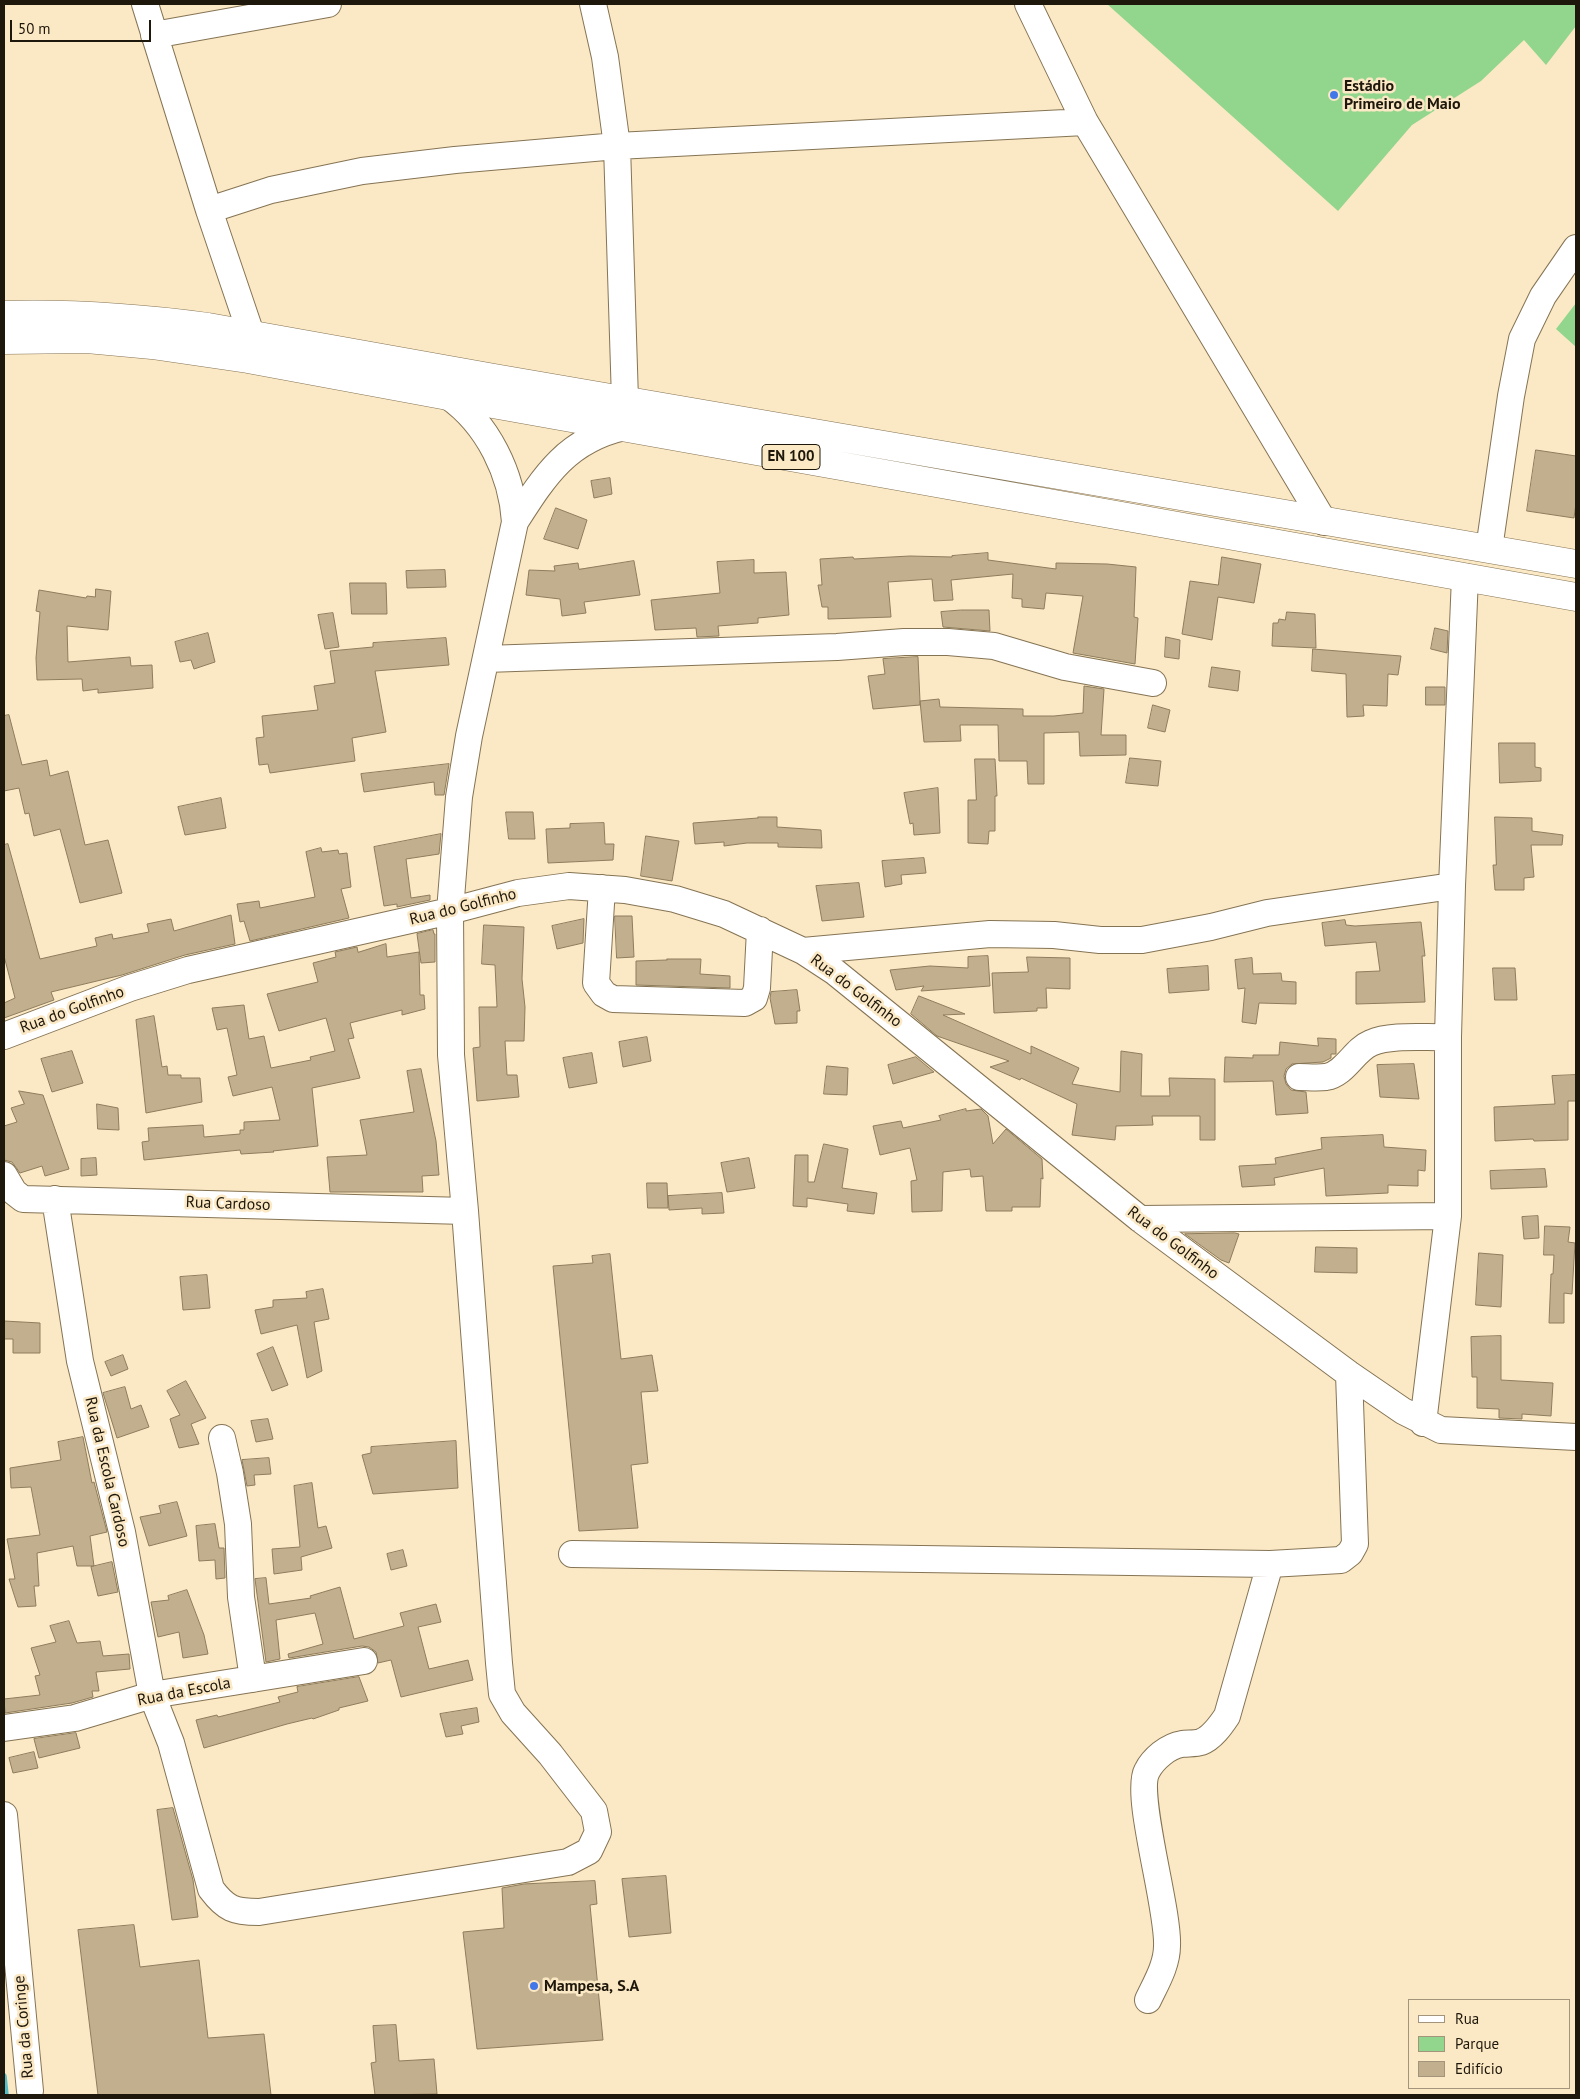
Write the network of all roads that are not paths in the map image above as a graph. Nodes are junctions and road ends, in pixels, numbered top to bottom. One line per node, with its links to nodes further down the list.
1 (145, 4): 5 (street)
2 (328, 4): 5 (street)
3 (593, 4): 7 (street)
4 (1028, 4): 6 (street)
5 (154, 35): 8 (street)
6 (1085, 122): 7 (street); 17 (street)
7 (617, 146): 8 (street); 14 (street)
8 (209, 210): 11 (street)
9 (1576, 248): 18 (street)
10 (4, 315): 11 (main road, EN 100)
11 (251, 334): 14 (main road, EN 100)
12 (4, 340): 13 (main road, EN 100)
13 (448, 396): 15 (main road, EN 100); 16 (street)
14 (625, 400): 17 (main road, EN 100)
15 (624, 427): 16 (street); 20 (main road, EN 100)
16 (515, 522): 22 (street, Rua da Escola Cardoso)
17 (1324, 522): 18 (main road, EN 100)
18 (1489, 549): 19 (main road, EN 100)
19 (1576, 564)
20 (1465, 577): 21 (main road, EN 100); 24 (street)
21 (1576, 597)
22 (486, 659): 23 (street); 26 (street, Rua da Escola Cardoso)
23 (1153, 683)
24 (1452, 886): 28 (street); 30 (street)
25 (602, 888): 26 (street, Rua do Golfinho); 27 (street, Rua do Golfinho); 27 (street)
26 (450, 911): 29 (street, Rua do Golfinho); 34 (street, Rua da Escola Cardoso)
27 (760, 930): 28 (street, Rua do Golfinho)
28 (803, 951): 36 (street, Rua do Golfinho)
29 (4, 1036)
30 (1448, 1037): 31 (street); 35 (street)
31 (1299, 1077)
32 (4, 1175): 33 (street, Rua Cardoso)
33 (55, 1199): 34 (street, Rua Cardoso); 45 (street, Rua da Escola Cardoso)
34 (465, 1211): 45 (street, Rua da Escola Cardoso)
35 (1448, 1216): 36 (street); 38 (street)
36 (1140, 1219): 37 (street, Rua do Golfinho)
37 (1349, 1374): 38 (street, Rua do Golfinho); 42 (street)
38 (1424, 1423): 39 (street, Rua do Golfinho)
39 (1576, 1437)
40 (222, 1438): 44 (street)
41 (572, 1554): 42 (street)
42 (1270, 1564): 48 (street)
43 (364, 1661): 44 (street, Rua da Escola)
44 (252, 1679): 45 (street, Rua da Escola)
45 (152, 1695): 46 (street, Rua da Escola)
46 (4, 1728)
47 (4, 1815): 49 (street, Rua da Coringe)
48 (1148, 2000)
49 (30, 2091)

